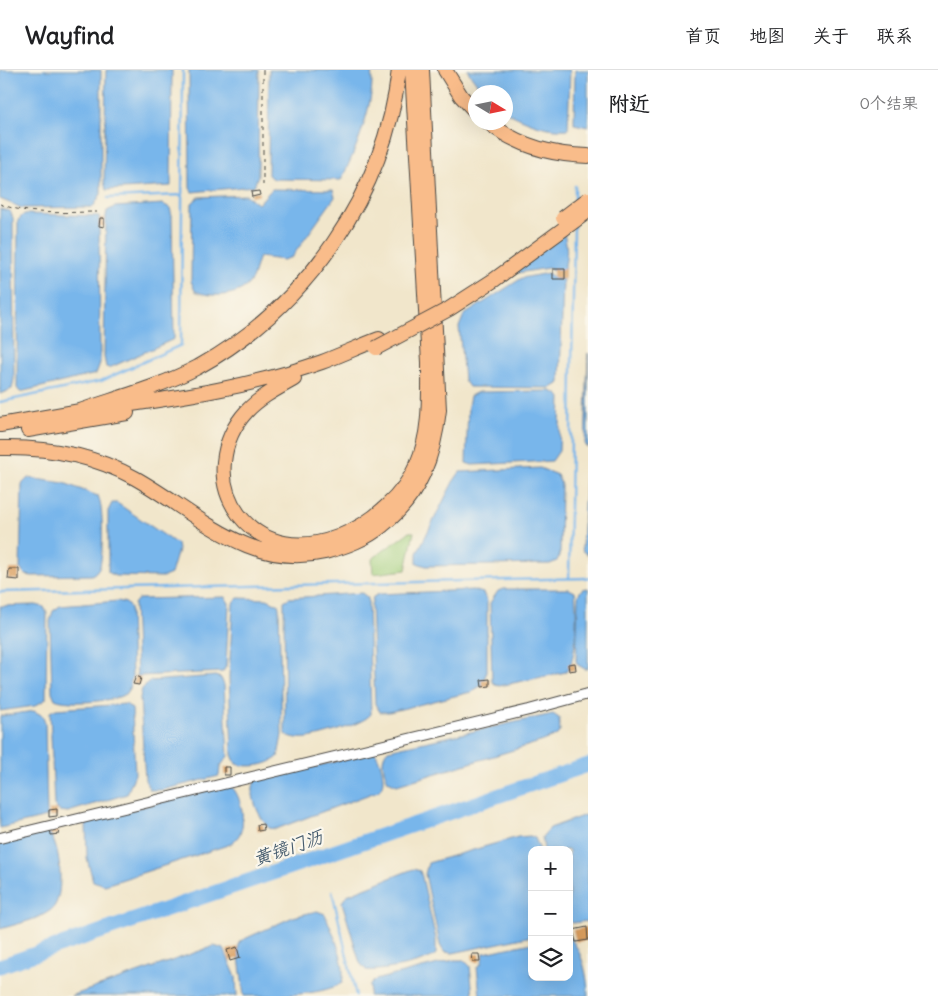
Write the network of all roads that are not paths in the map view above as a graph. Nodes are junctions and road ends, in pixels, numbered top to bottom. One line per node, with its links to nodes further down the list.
1 (399, 70): 12 (highway)
2 (412, 70): 10 (highway)
3 (422, 70): 15 (highway)
4 (445, 70): 5 (highway)
5 (468, 103)
6 (500, 130): 7 (highway)
7 (588, 156)
8 (588, 199): 11 (highway, bridge)
9 (588, 211): 10 (highway, bridge)
10 (294, 379): 11 (highway)
11 (199, 398): 12 (highway); 14 (highway)
12 (77, 412): 13 (highway)
13 (0, 425)
14 (0, 434)
15 (0, 448)
16 (588, 694): 17 (street)
17 (0, 838)

